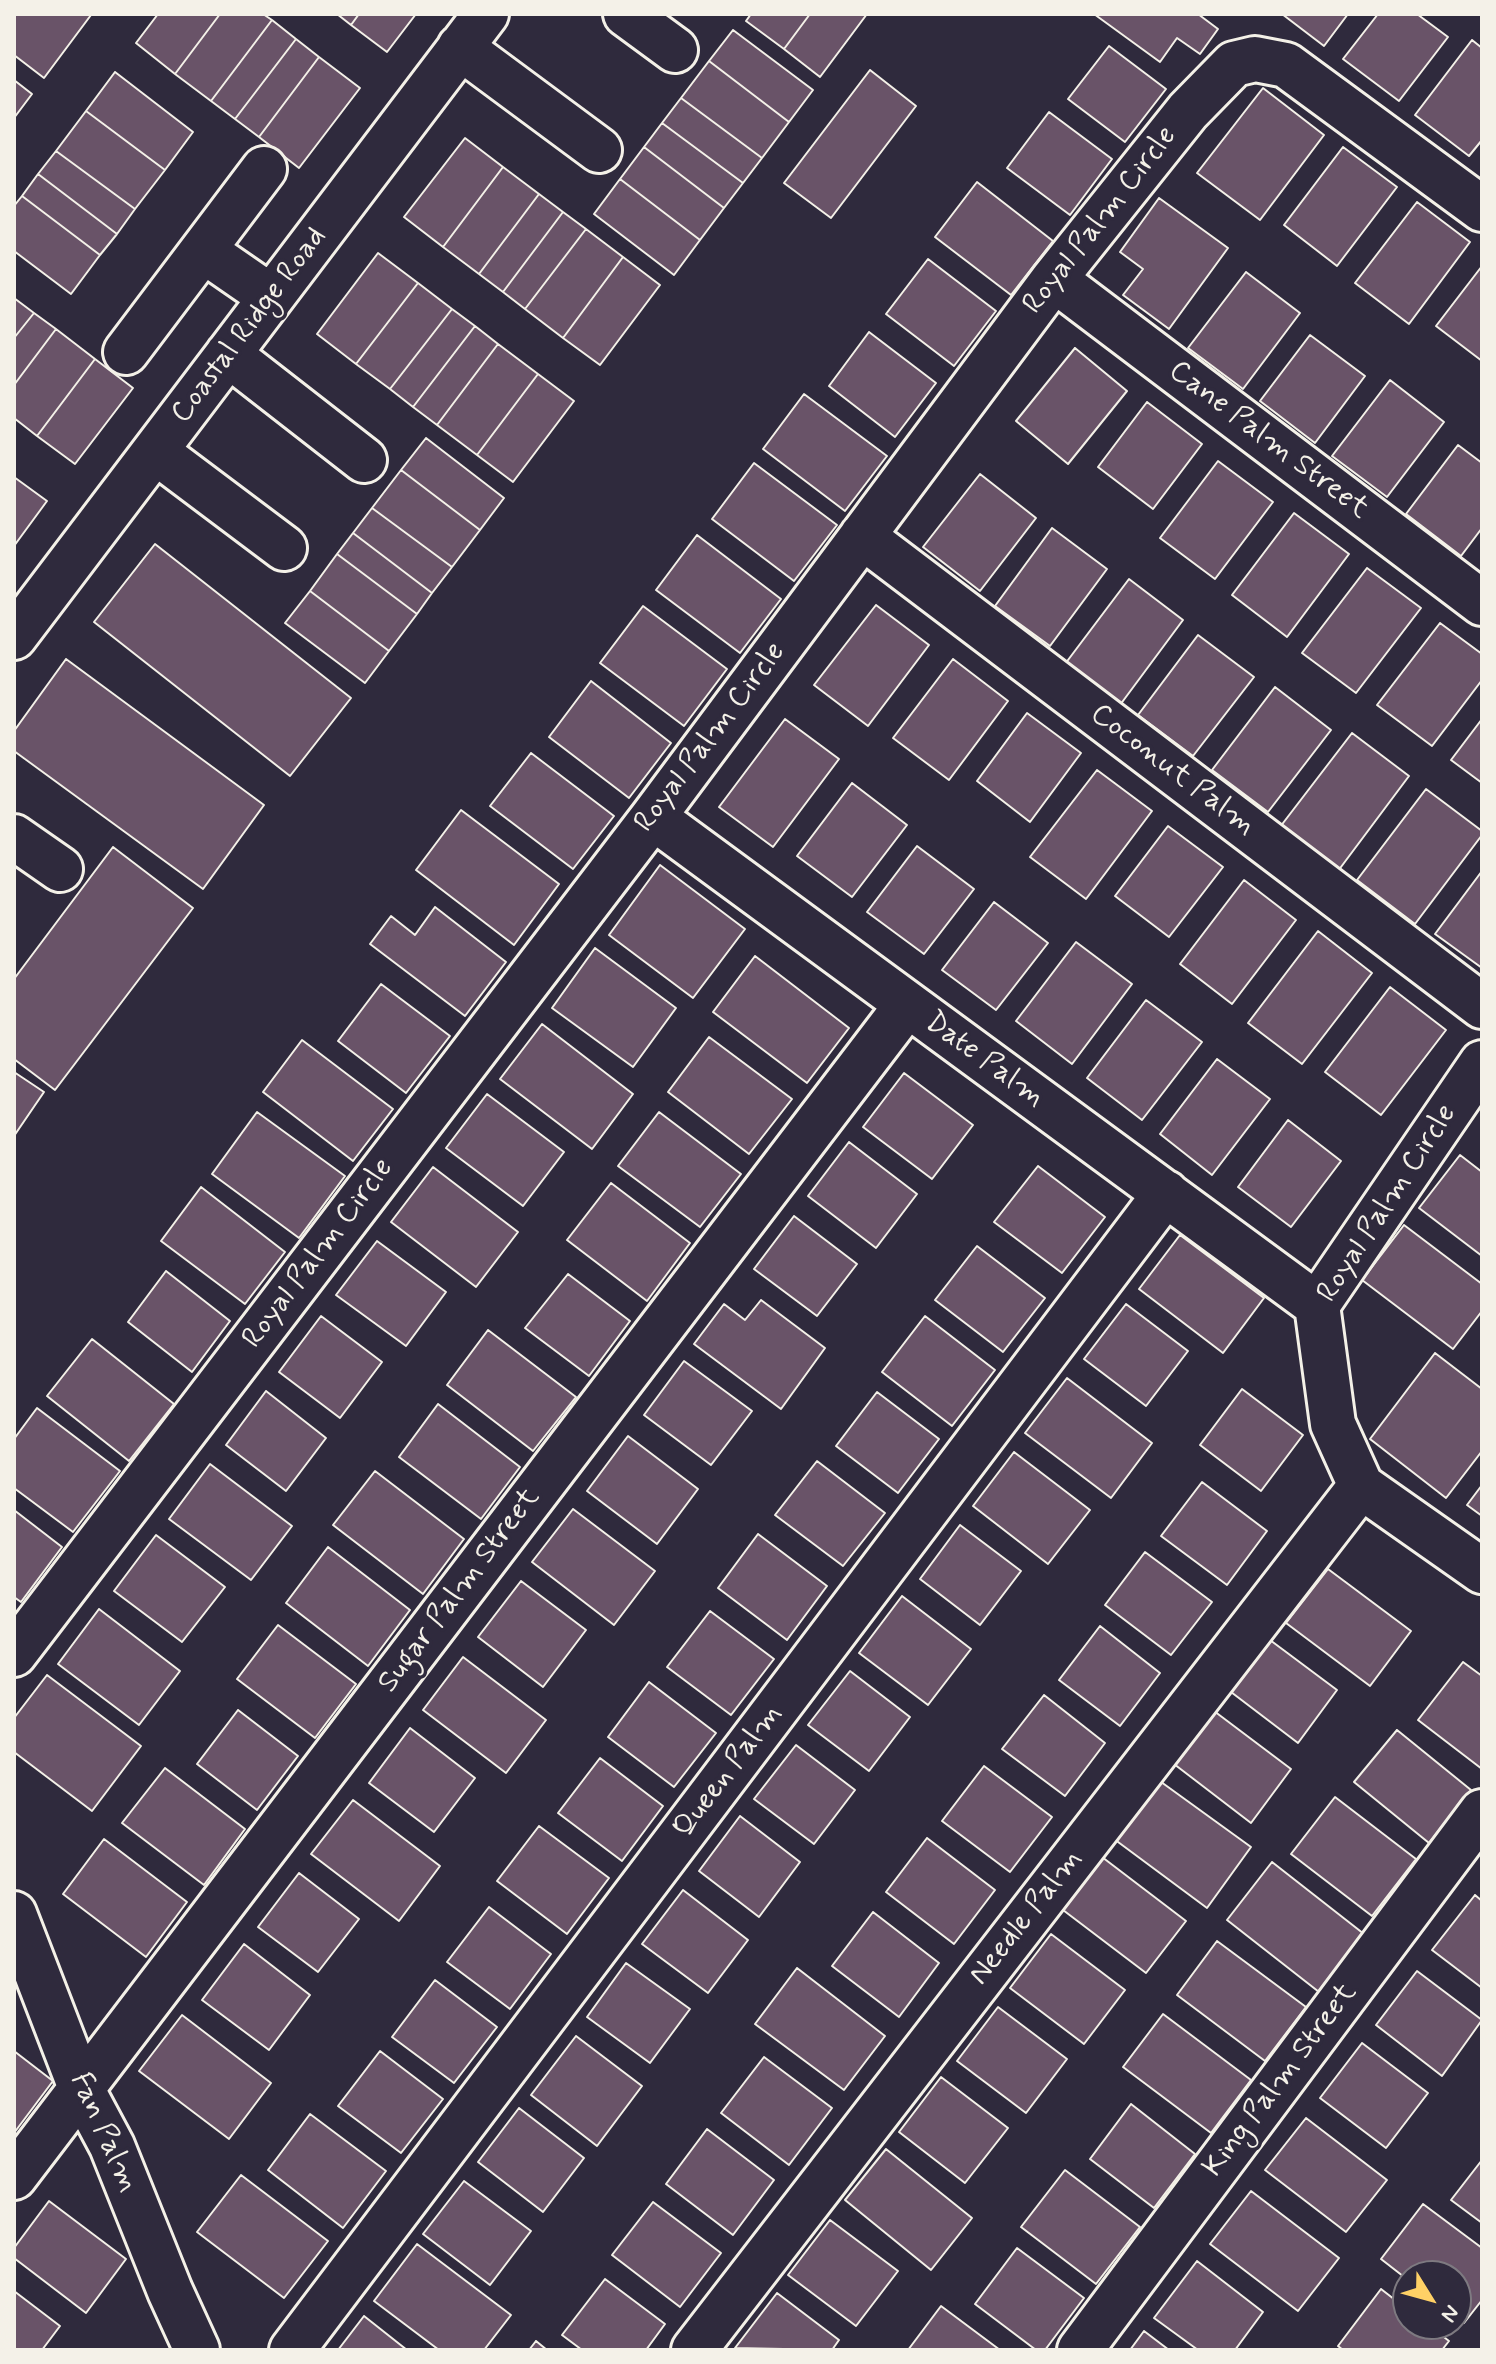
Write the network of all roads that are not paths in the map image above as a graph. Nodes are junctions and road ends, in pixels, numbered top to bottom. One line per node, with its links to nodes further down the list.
1 (626, 14): 3 (street)
2 (473, 31): 4 (street); 9 (street, Coastal Ridge Road)
3 (675, 50)
4 (599, 150)
5 (264, 169): 7 (street)
6 (1482, 209): 8 (street, Royal Palm Circle)
7 (203, 250): 9 (street); 10 (street)
8 (1054, 279): 14 (street, Royal Palm Circle); 16 (street, Cane Palm Street)
9 (271, 297): 11 (street, Coastal Ridge Road)
10 (126, 352)
11 (228, 354): 12 (street, Coastal Ridge Road); 13 (street)
12 (155, 451): 15 (street); 17 (street, Coastal Ridge Road)
13 (364, 460)
14 (862, 536): 18 (street, Royal Palm Circle); 22 (street, Coconut Palm)
15 (284, 548)
16 (1482, 603)
17 (14, 637)
18 (653, 817): 21 (street, Date Palm); 28 (street, Royal Palm Circle)
19 (14, 837): 20 (street)
20 (60, 869)
21 (907, 1005): 24 (street, Date Palm); 31 (street, Sugar Palm Street)
22 (1482, 1006)
23 (1482, 1063): 25 (street, Royal Palm Circle)
24 (1166, 1193): 25 (street, Date Palm); 34 (street, Queen Palm)
25 (1317, 1305): 26 (street, Royal Palm Circle)
26 (1361, 1486): 27 (street); 35 (street, Needle Palm)
27 (1482, 1571)
28 (14, 1654)
29 (1482, 1812): 36 (street, King Palm Street)
30 (14, 1914): 31 (street, Fan Palm)
31 (81, 2088): 32 (street, Sugar Palm Street); 33 (street, Fan Palm)
32 (14, 2177)
33 (197, 2350)
34 (292, 2350)
35 (694, 2350)
36 (1080, 2350)

